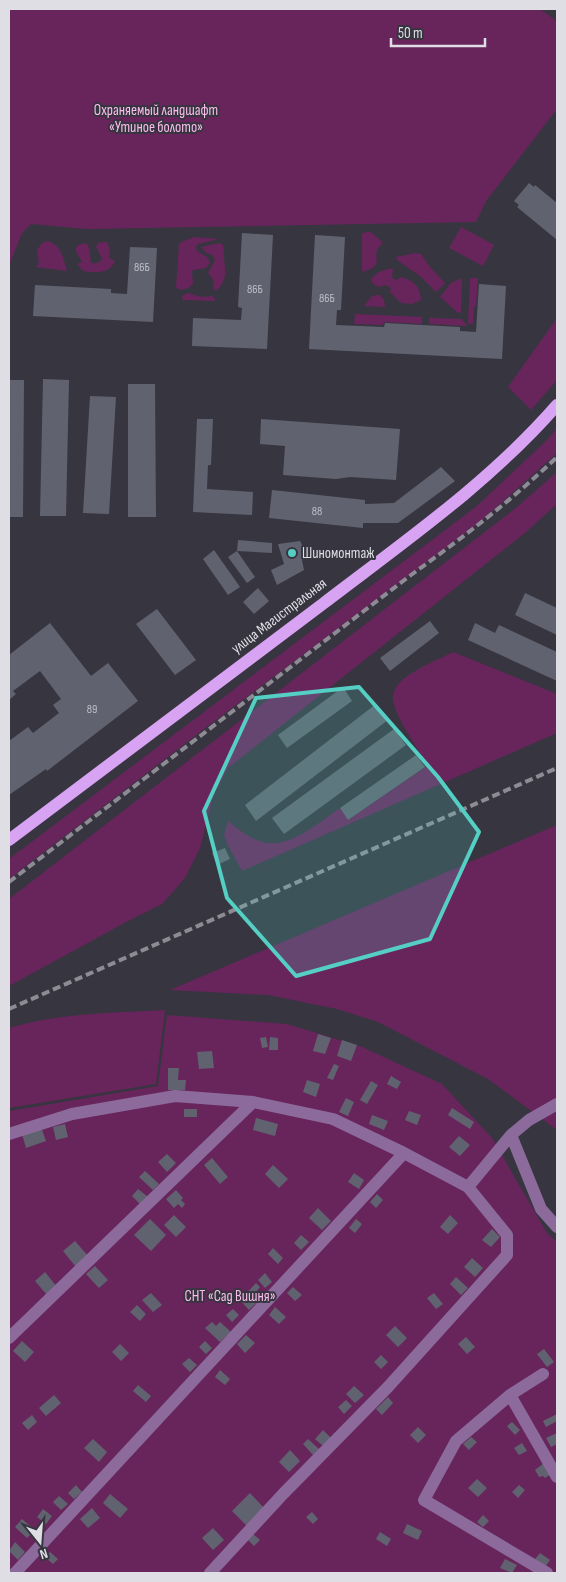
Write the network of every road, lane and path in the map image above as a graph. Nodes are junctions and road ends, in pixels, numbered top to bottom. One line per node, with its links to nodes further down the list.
1 (557, 405): 2 (main road, улица Магистральная)
2 (9, 840)
3 (253, 1102): 5 (street); 7 (street); 10 (street)
4 (557, 1104): 6 (street)
5 (9, 1134)
6 (511, 1135): 8 (street); 9 (street)
7 (404, 1153): 8 (street); 14 (street)
8 (468, 1187): 15 (street)
9 (557, 1228)
10 (9, 1338)
11 (543, 1374): 12 (street)
12 (510, 1395): 13 (street); 16 (street)
13 (557, 1477)
14 (15, 1573)
15 (210, 1573)
16 (547, 1573)

